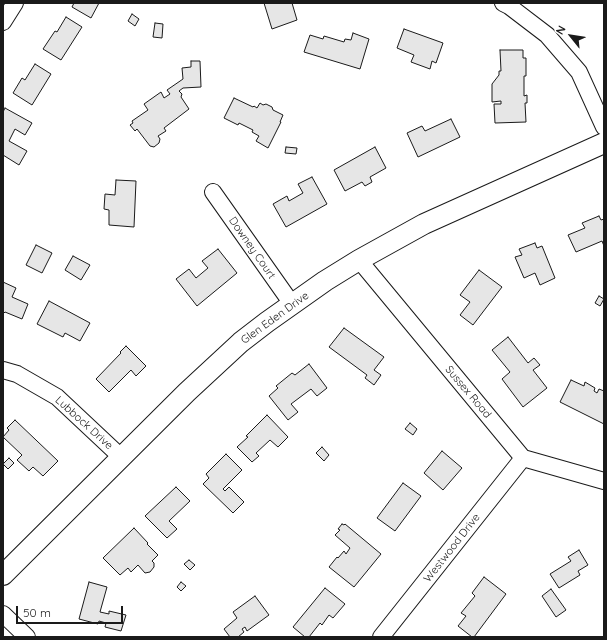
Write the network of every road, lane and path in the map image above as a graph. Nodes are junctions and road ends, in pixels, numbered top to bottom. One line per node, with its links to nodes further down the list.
1 (15, 3): 3 (street)
2 (503, 3): 4 (street)
3 (3, 22)
4 (604, 127)
5 (604, 143): 7 (main road, Glen Eden Drive)
6 (212, 192): 8 (street, Downey Court)
7 (359, 260): 8 (main road, Glen Eden Drive); 11 (street, Sussex Road)
8 (292, 304): 10 (main road, Glen Eden Drive)
9 (3, 370): 10 (street, Lubbock Drive)
10 (121, 457): 13 (main road, Glen Eden Drive)
11 (523, 458): 12 (street); 16 (street, Westwood Drive)
12 (604, 481)
13 (3, 574)
14 (3, 614): 15 (street)
15 (27, 637)
16 (381, 637)

